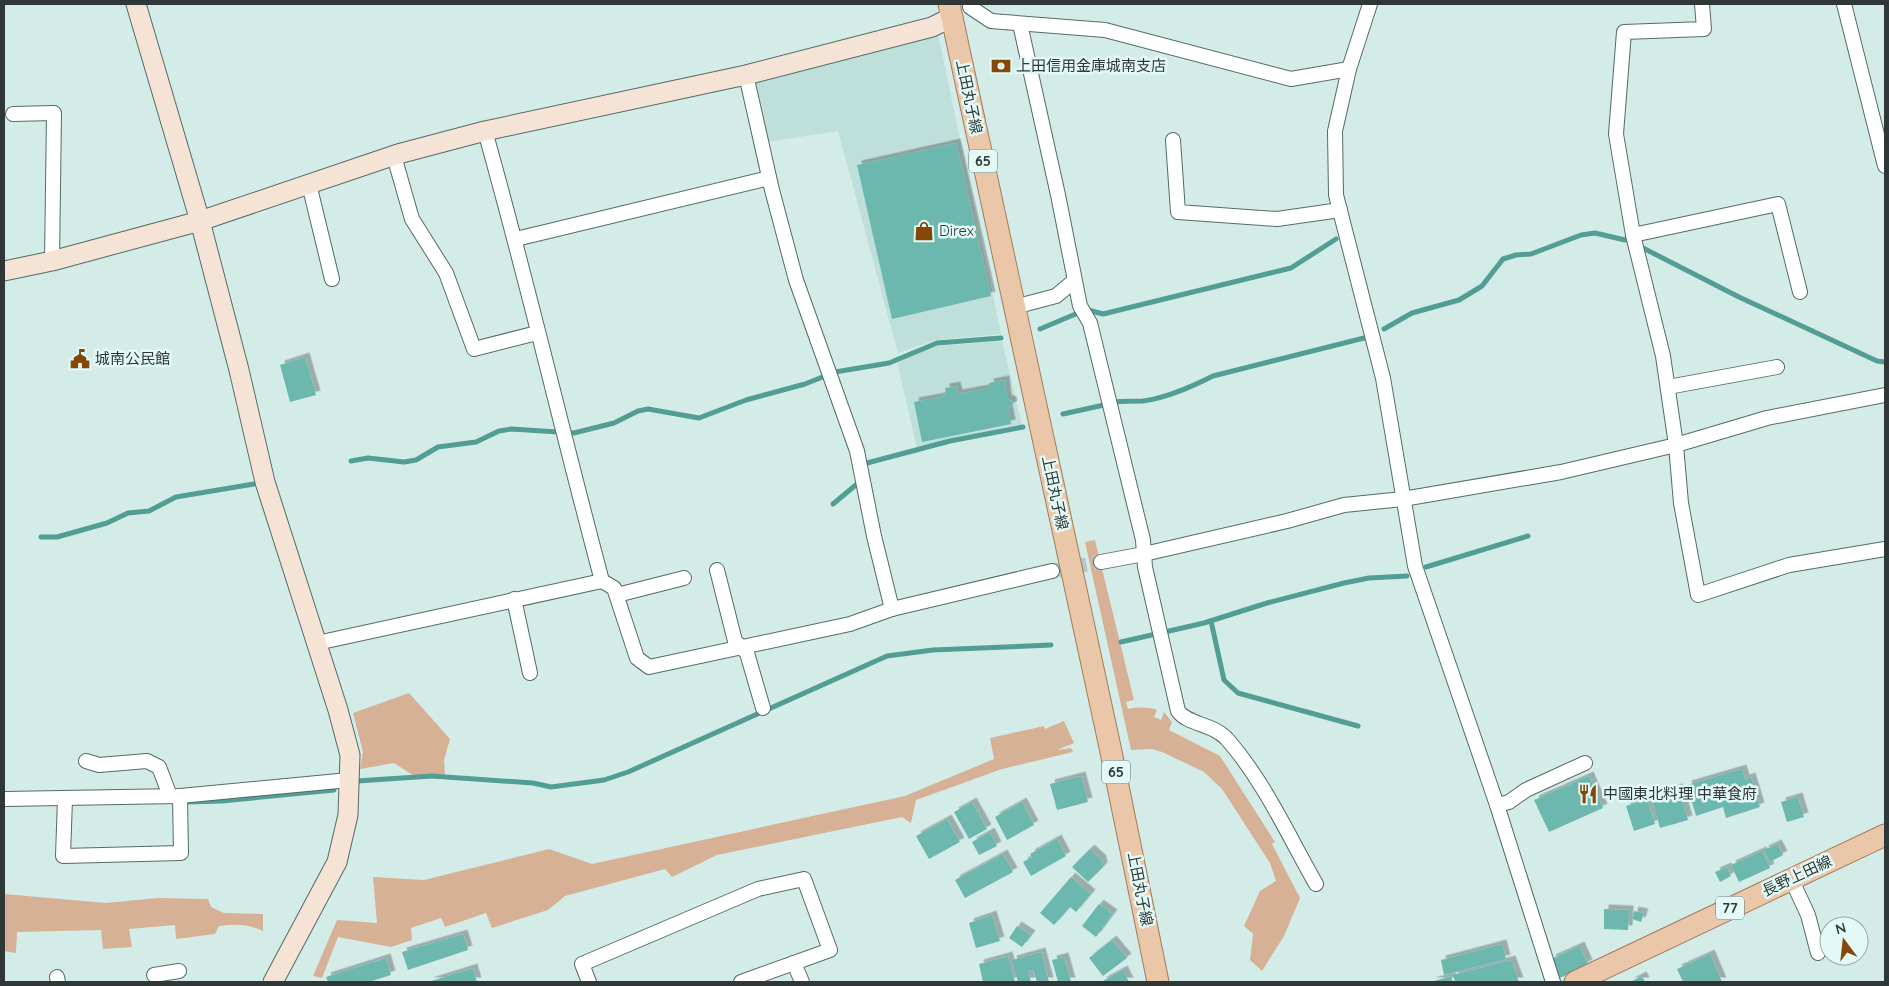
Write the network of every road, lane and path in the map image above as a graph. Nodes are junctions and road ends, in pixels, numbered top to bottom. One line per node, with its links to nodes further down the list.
1 (136, 4): 18 (street)
2 (1370, 4): 8 (street)
3 (1702, 4): 19 (street)
4 (1844, 4): 14 (street)
5 (973, 5): 6 (street); 7 (street)
6 (950, 10): 9 (street); 26 (main road, 上田丸子線 / 65)
7 (1020, 24): 8 (street); 24 (street)
8 (1349, 69): 17 (street)
9 (746, 74): 11 (street); 15 (street)
10 (13, 114): 21 (street)
11 (485, 131): 13 (street); 20 (street)
12 (1173, 140): 17 (street)
13 (394, 156): 16 (street); 27 (street)
14 (1885, 166)
15 (769, 178): 20 (street); 42 (street)
16 (309, 184): 18 (street); 23 (street)
17 (1340, 210): 32 (street)
18 (200, 221): 21 (street); 43 (street)
19 (1633, 235): 25 (street); 29 (street)
20 (516, 239): 27 (street)
21 (52, 261): 22 (street)
22 (4, 271)
23 (332, 278)
24 (1074, 281): 26 (street); 34 (street)
25 (1800, 292)
26 (1014, 307): 64 (main road, 上田丸子線 / 65)
27 (537, 333): 39 (street)
28 (1777, 367): 29 (street)
29 (1668, 387): 31 (street)
30 (1885, 395): 31 (street)
31 (1676, 445): 32 (street); 33 (street)
32 (1403, 499): 34 (street); 53 (street)
33 (1885, 549)
34 (1144, 554): 35 (street); 56 (street)
35 (1101, 562)
36 (717, 570): 44 (street)
37 (1052, 570): 42 (street)
38 (684, 578): 40 (street)
39 (602, 581): 40 (street); 41 (street)
40 (616, 595): 44 (street)
41 (514, 599): 43 (street); 45 (street)
42 (892, 609): 44 (street)
43 (316, 643): 49 (street)
44 (740, 646): 46 (street)
45 (530, 674)
46 (763, 708)
47 (86, 761): 50 (street)
48 (1585, 763): 53 (street)
49 (349, 780): 50 (street); 60 (street)
50 (175, 796): 52 (street); 52 (street)
51 (4, 799): 52 (street)
52 (65, 799)
53 (1497, 805): 65 (street)
54 (1885, 835): 55 (main road, 長野上田線 / 77)
55 (1796, 876): 57 (street); 59 (main road, 長野上田線 / 77)
56 (1316, 884)
57 (1818, 953)
58 (794, 963): 61 (street); 62 (street); 63 (street)
59 (1588, 979)
60 (273, 982)
61 (589, 982)
62 (741, 982)
63 (802, 982)
64 (1158, 982)
65 (1553, 982)

